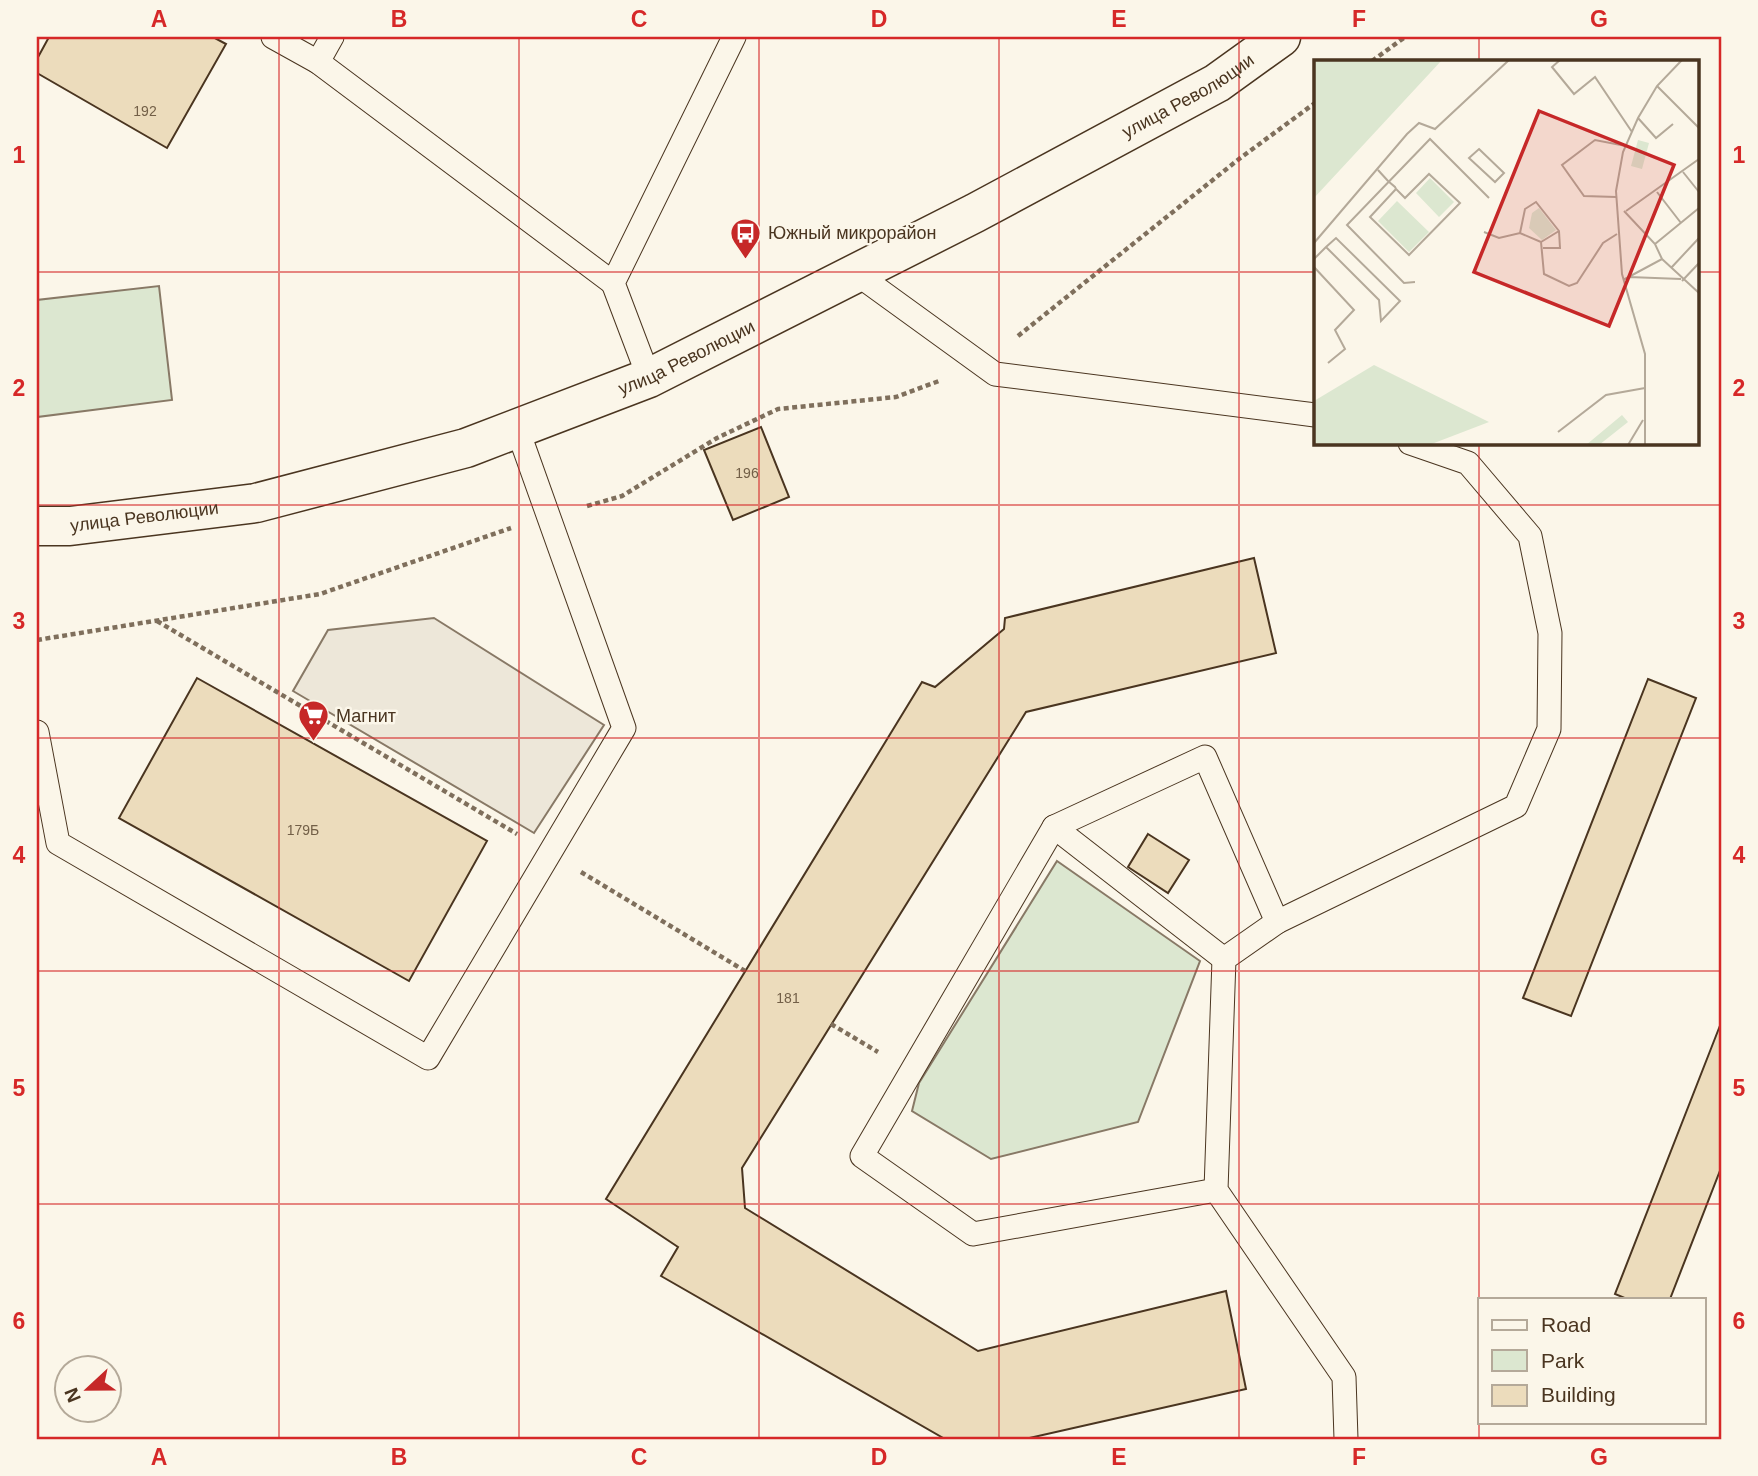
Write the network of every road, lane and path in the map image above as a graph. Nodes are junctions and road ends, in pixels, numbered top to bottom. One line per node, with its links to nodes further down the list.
1 (273, 37): 7 (lane)
2 (332, 37): 7 (lane)
3 (734, 37): 10 (lane)
4 (1405, 37): 6 (path)
5 (1272, 39): 9 (street, улица Революции)
6 (1373, 60)
7 (318, 62): 10 (lane)
8 (1314, 104): 11 (path)
9 (857, 274): 11 (lane); 12 (street, улица Революции)
10 (612, 283): 12 (lane)
11 (982, 365): 13 (lane); 16 (path)
12 (649, 378): 14 (street, улица Революции)
13 (1314, 415)
14 (517, 428): 16 (lane); 17 (street, улица Революции)
15 (1413, 444): 23 (lane)
16 (550, 517): 18 (path); 22 (lane)
17 (37, 526)
18 (155, 620): 19 (path); 22 (path)
19 (37, 640)
20 (37, 732): 22 (lane)
21 (1054, 827): 23 (lane); 24 (lane); 27 (lane)
22 (550, 853): 25 (path)
23 (1277, 922): 24 (lane)
24 (1224, 959): 28 (lane)
25 (745, 971)
26 (831, 1024): 27 (path)
27 (912, 1072): 28 (lane)
28 (1216, 1190): 29 (lane)
29 (1346, 1439)

